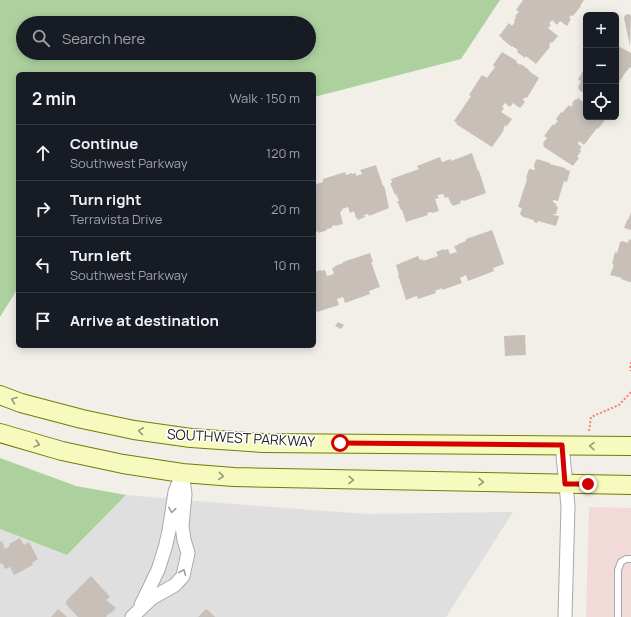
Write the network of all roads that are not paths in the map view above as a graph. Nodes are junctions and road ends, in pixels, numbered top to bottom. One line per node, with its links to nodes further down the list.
1 (0, 395): 3 (main road, SOUTHWEST PARKWAY, one-way to 1)
2 (0, 433): 5 (main road, one-way to 5)
3 (562, 445): 4 (main road, SOUTHWEST PARKWAY, one-way to 3); 6 (street)
4 (631, 446)
5 (182, 473): 6 (main road, one-way to 6); 9 (street, one-way to 9); 9 (street, one-way to 5)
6 (565, 484): 7 (main road); 10 (street)
7 (631, 485)
8 (631, 559): 11 (lane)
9 (135, 614)
10 (565, 617)
11 (618, 617)

